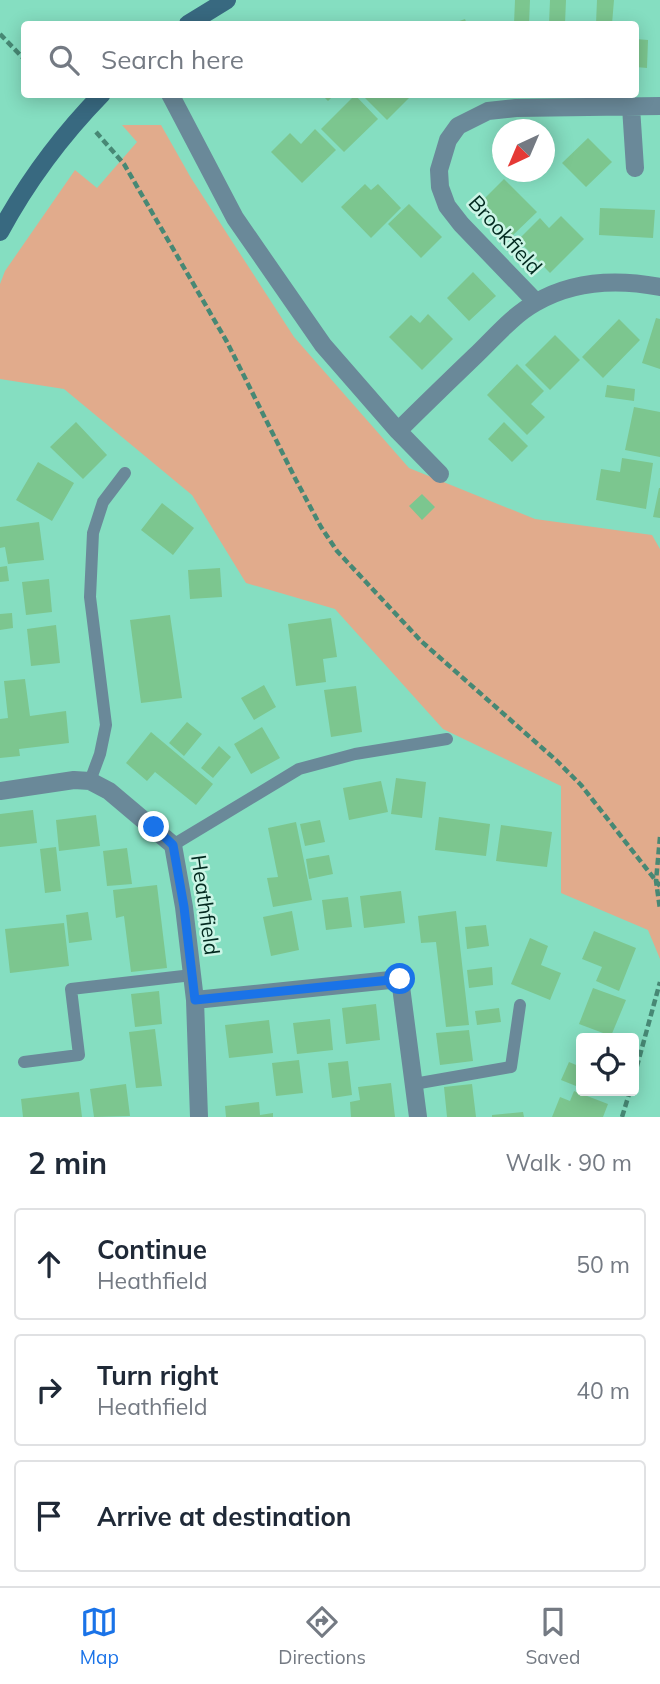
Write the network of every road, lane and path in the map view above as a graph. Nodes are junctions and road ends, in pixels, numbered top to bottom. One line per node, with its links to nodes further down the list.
1 (227, 0): 2 (main road)
2 (193, 21)
3 (0, 34): 4 (path)
4 (21, 56)
5 (98, 98): 9 (main road)
6 (172, 98): 14 (street)
7 (660, 106): 8 (street, Brookfield)
8 (631, 107): 10 (street); 13 (street, Brookfield)
9 (81, 116): 11 (main road); 22 (path)
10 (635, 168)
11 (0, 232)
12 (660, 287): 13 (street, Brookfield)
13 (536, 302): 14 (street, Brookfield)
14 (398, 431): 16 (street)
15 (125, 472): 18 (lane)
16 (440, 474)
17 (447, 739): 21 (lane)
18 (90, 781): 19 (street); 21 (street, Heathfield)
19 (0, 790)
20 (660, 837): 22 (path)
21 (173, 845): 24 (street, Heathfield)
22 (658, 883): 23 (path)
23 (660, 909)
24 (192, 975): 26 (street, Heathfield); 29 (lane)
25 (660, 982): 28 (path)
26 (195, 1000): 30 (street); 32 (street, Heathfield)
27 (520, 1004): 30 (lane)
28 (639, 1059)
29 (23, 1062)
30 (414, 1084): 33 (street)
31 (628, 1096): 34 (path)
32 (199, 1117)
33 (418, 1117)
34 (622, 1117)

